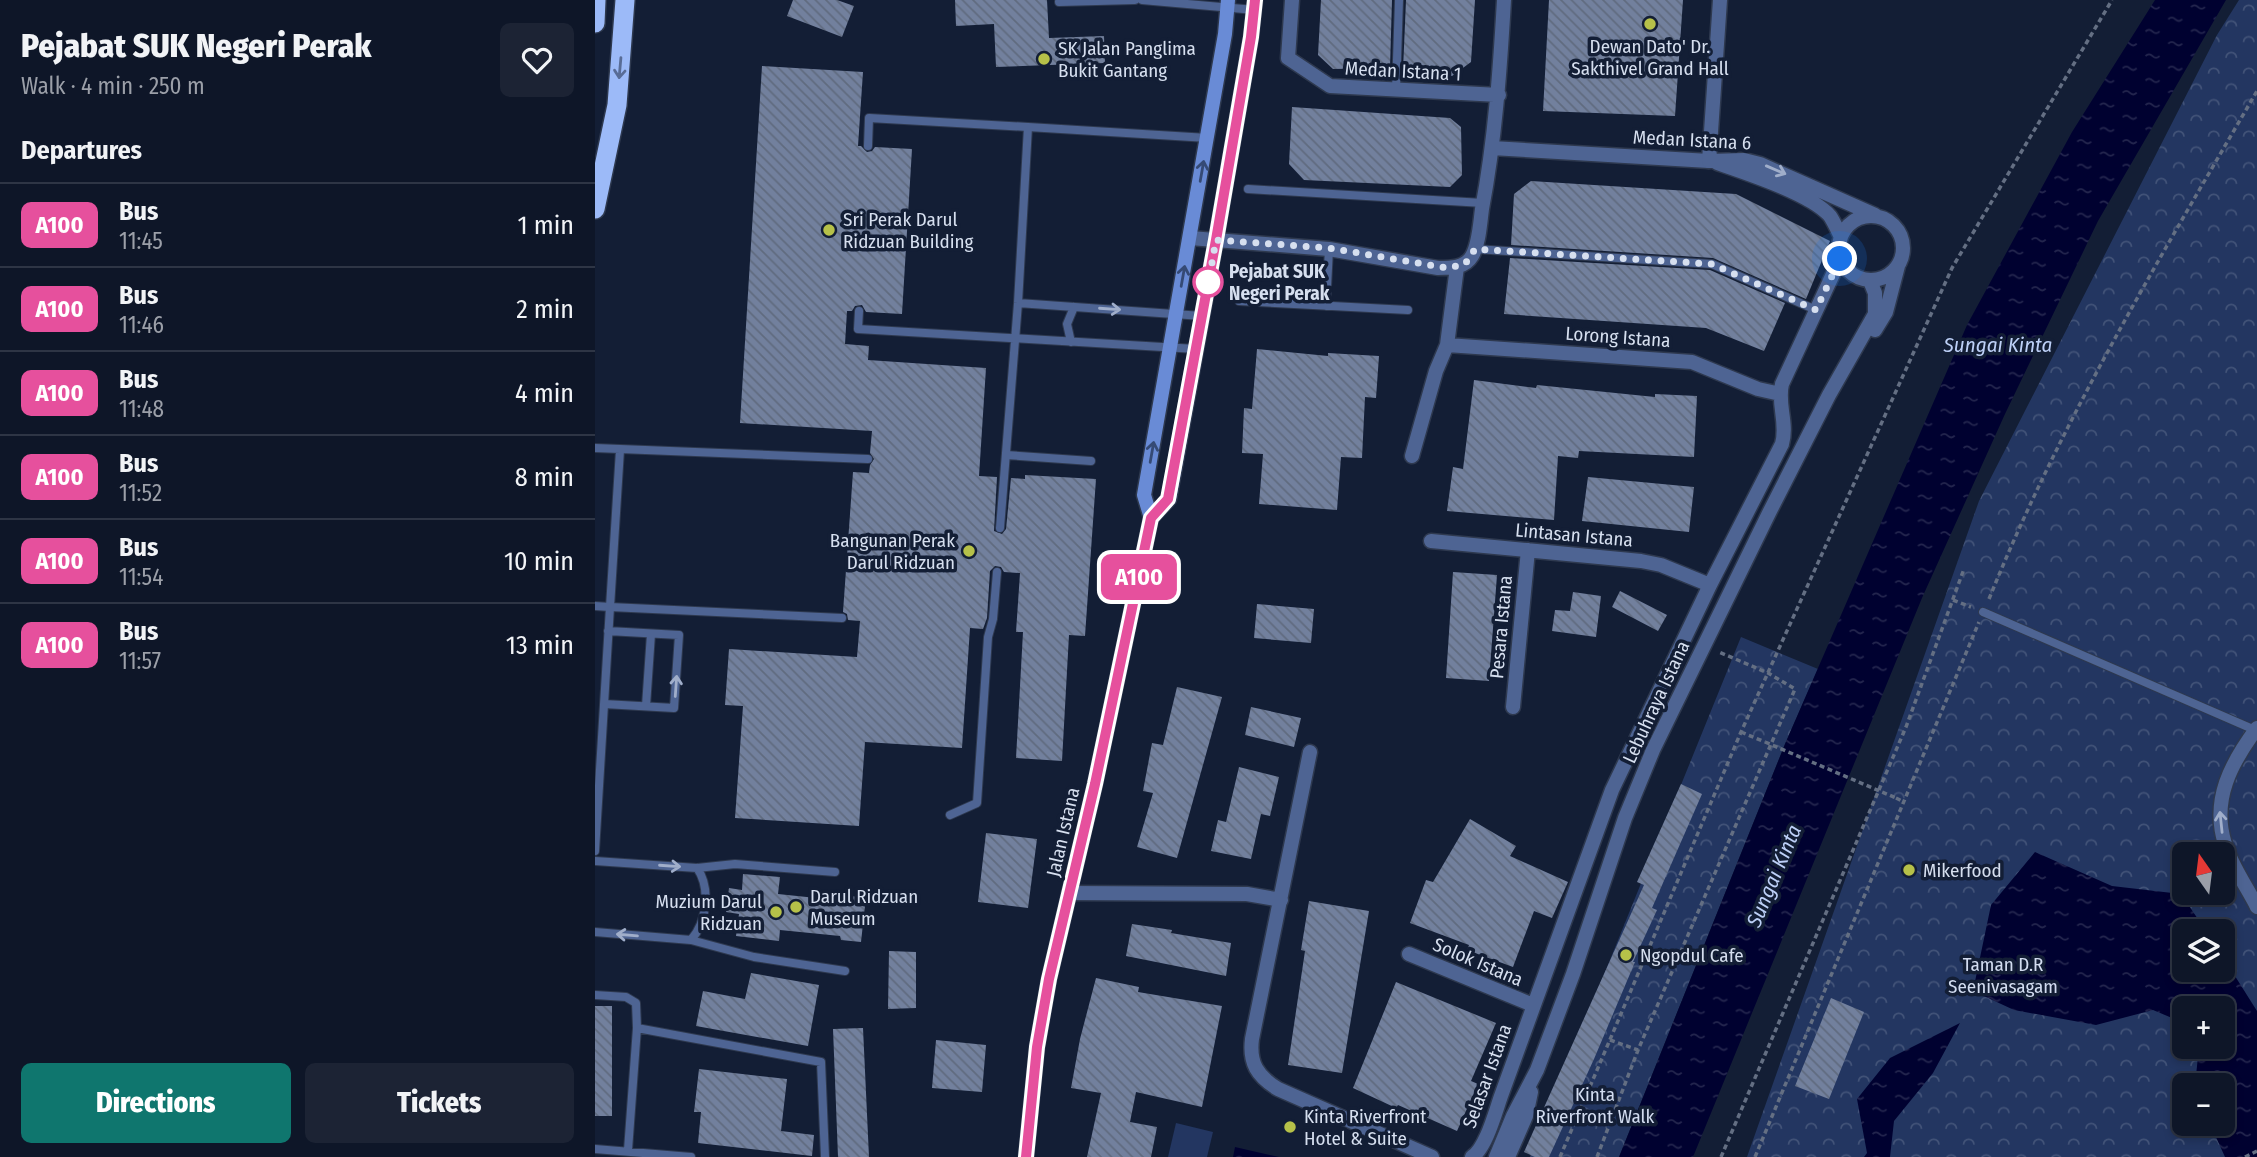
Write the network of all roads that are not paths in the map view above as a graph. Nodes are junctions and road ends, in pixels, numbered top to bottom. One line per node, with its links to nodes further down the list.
1 (596, 0): 12 (highway)
2 (625, 0): 22 (highway, one-way to 22)
3 (1135, 0): 9 (lane)
4 (1142, 0): 10 (lane)
5 (1292, 0): 13 (street, Medan Istana 1)
6 (1399, 0): 13 (lane)
7 (1504, 0): 14 (street)
8 (1720, 0): 19 (street)
9 (1059, 2)
10 (1228, 3): 11 (lane); 16 (main road)
11 (1255, 3): 26 (main road)
12 (595, 23)
13 (1396, 90): 14 (street, Medan Istana 1)
14 (1499, 95): 18 (street)
15 (1028, 127): 16 (lane); 17 (lane); 34 (lane)
16 (1208, 138): 25 (main road, one-way to 16)
17 (868, 146)
18 (1492, 148): 19 (street, Medan Istana 6); 21 (street)
19 (1709, 161): 23 (street, Medan Istana 6, one-way to 23); 24 (street)
20 (1248, 189): 21 (lane)
21 (1483, 202): 28 (street)
22 (595, 209)
23 (1879, 217): 24 (street); 30 (street)
24 (1840, 235): 29 (street)
25 (1190, 238): 26 (street); 40 (main road, one-way to 25)
26 (1216, 240): 27 (street); 41 (main road)
27 (1329, 248): 31 (street); 35 (lane)
28 (1475, 249): 31 (street); 38 (lane)
29 (1840, 259): 32 (street); 38 (street)
30 (1898, 266): 32 (street); 47 (street, Lebuhraya Istana)
31 (1457, 267): 44 (street)
32 (1870, 281): 47 (street, Lebuhraya Istana)
33 (1239, 301): 35 (lane)
34 (1018, 303): 36 (lane); 42 (lane)
35 (1325, 306): 37 (lane)
36 (1075, 307): 40 (lane, one-way to 40); 43 (lane)
37 (1408, 310)
38 (1816, 310): 48 (street)
39 (859, 312): 42 (lane)
40 (1176, 314): 41 (lane); 45 (main road)
41 (1202, 316): 46 (main road)
42 (1015, 338): 43 (lane); 51 (lane)
43 (1071, 342): 45 (lane)
44 (1447, 345): 48 (street, Lorong Istana); 52 (street)
45 (1170, 348): 46 (lane); 55 (main road, one-way to 45)
46 (1196, 349): 55 (main road)
47 (1847, 366): 87 (street, Lebuhraya Istana)
48 (1780, 394): 60 (street, Selasar Istana)
49 (595, 448): 50 (lane)
50 (620, 450): 53 (lane); 62 (lane)
51 (1006, 455): 54 (lane); 56 (lane)
52 (1412, 456)
53 (868, 459)
54 (1091, 461)
55 (1151, 518): 77 (main road, Jalan Istana)
56 (1000, 528)
57 (1431, 541): 58 (street, Lintasan Istana)
58 (1528, 550): 60 (street, Lintasan Istana); 69 (street, Pesara Istana)
59 (997, 572): 72 (lane)
60 (1710, 585): 85 (street, Selasar Istana)
61 (595, 606): 62 (lane)
62 (610, 607): 64 (lane); 65 (lane)
63 (1983, 612): 70 (lane)
64 (842, 618)
65 (608, 631): 66 (lane); 67 (lane)
66 (651, 634): 68 (lane); 68 (lane, one-way to 66)
67 (604, 704): 68 (lane); 73 (lane)
68 (646, 706)
69 (1513, 708)
70 (2256, 729): 79 (street, one-way to 70)
71 (1310, 752): 78 (street)
72 (950, 815)
73 (595, 851)
74 (595, 860): 75 (lane, one-way to 75)
75 (697, 868): 76 (lane); 81 (lane)
76 (835, 872)
77 (1069, 892): 78 (street); 92 (main road, Jalan Istana)
78 (1281, 900): 93 (street)
79 (2257, 907)
80 (595, 932): 81 (lane, one-way to 80)
81 (691, 940): 83 (lane)
82 (1409, 954): 85 (street, Solok Istana)
83 (845, 971)
84 (595, 995): 86 (lane)
85 (1533, 1006): 94 (street, Selasar Istana)
86 (637, 1028): 89 (lane); 91 (lane)
87 (1537, 1070): 95 (street, Lebuhraya Istana); 96 (street, Lebuhraya Istana)
88 (595, 1149): 89 (lane)
89 (628, 1150): 90 (lane)
90 (691, 1157)
91 (825, 1157)
92 (1026, 1157)
93 (1432, 1157)
94 (1472, 1157)
95 (1496, 1157)
96 (1508, 1157)

